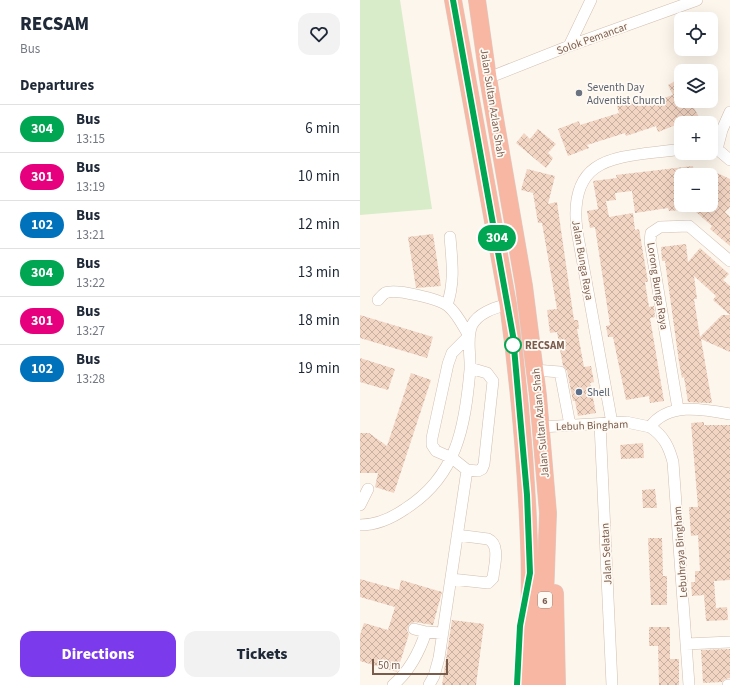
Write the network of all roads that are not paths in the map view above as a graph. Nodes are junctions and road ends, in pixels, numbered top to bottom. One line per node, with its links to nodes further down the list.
1 (453, 0): 15 (highway, Jalan Sultan Azlan Shah / 6)
2 (477, 0): 6 (highway, Jalan Sultan Azlan Shah / 6)
3 (591, 0): 5 (street)
4 (697, 0): 5 (street, Solok Pemancar)
5 (569, 46): 6 (street, Solok Pemancar)
6 (488, 78): 19 (highway, Jalan Sultan Azlan Shah / 6)
7 (730, 112): 8 (street)
8 (718, 139)
9 (674, 150): 22 (street, Jalan Bunga Raya)
10 (718, 151): 11 (street)
11 (730, 160)
12 (450, 237): 16 (street)
13 (730, 261): 20 (street, Lorong Bunga Raya)
14 (378, 300): 16 (street)
15 (508, 304): 17 (street); 34 (highway, Jalan Sultan Azlan Shah / 6)
16 (447, 305): 17 (street)
17 (469, 336): 18 (street); 27 (street)
18 (470, 368): 27 (street); 28 (street)
19 (535, 370): 24 (street); 25 (highway, Jalan Sultan Azlan Shah / 6)
20 (678, 408): 21 (street); 26 (street)
21 (730, 414)
22 (612, 423): 23 (street, Lebuh Bingham); 26 (street, Lebuh Bingham)
23 (600, 424): 24 (street, Lebuh Bingham); 48 (street, Jalan Selatan)
24 (570, 425): 25 (street, Lebuh Bingham)
25 (541, 427): 33 (highway, Jalan Sultan Azlan Shah / 6)
26 (650, 427): 40 (street, Lebuhraya Bingham)
27 (452, 458): 28 (street); 31 (street)
28 (467, 470): 32 (street)
29 (368, 489): 30 (street)
30 (360, 505)
31 (360, 525)
32 (457, 535): 35 (street); 35 (street)
33 (548, 542): 41 (highway, Jalan Sultan Azlan Shah / 6); 47 (highway)
34 (530, 573): 41 (highway, Jalan Sultan Azlan Shah / 6); 44 (highway)
35 (451, 579): 38 (street)
36 (414, 629): 37 (street)
37 (426, 632): 38 (street); 42 (street)
38 (442, 634): 43 (street)
39 (730, 642): 40 (street)
40 (686, 644): 49 (street, Lebuhraya Bingham)
41 (536, 658): 45 (highway, 6); 46 (highway, 6)
42 (393, 685)
43 (429, 685)
44 (517, 685)
45 (528, 685)
46 (542, 685)
47 (557, 685)
48 (612, 685)
49 (689, 685)

